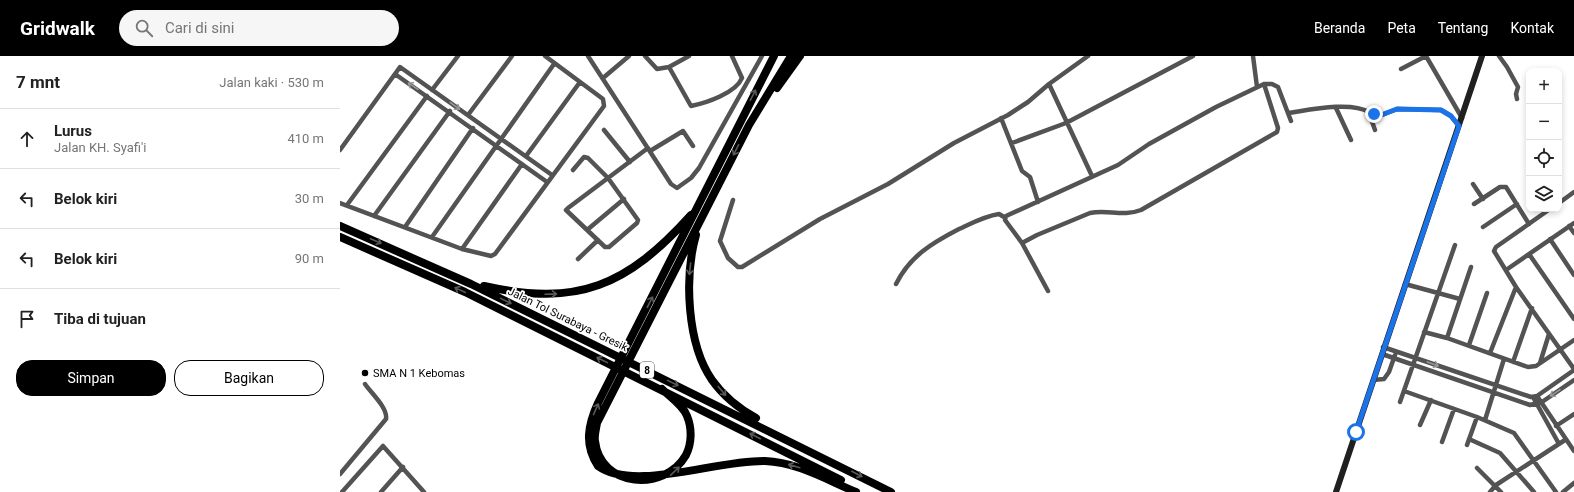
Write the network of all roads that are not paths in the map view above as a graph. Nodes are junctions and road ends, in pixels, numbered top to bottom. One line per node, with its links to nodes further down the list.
1 (458, 56): 28 (street)
2 (512, 56): 35 (street)
3 (545, 56): 19 (street)
4 (588, 56): 23 (street)
5 (629, 56): 23 (street)
6 (645, 56): 20 (street)
7 (689, 56): 20 (street)
8 (732, 56): 20 (street)
9 (762, 56): 51 (street)
10 (774, 56): 71 (highway, one-way to 10)
11 (791, 56): 40 (highway)
12 (800, 56): 40 (highway)
13 (1088, 56): 25 (street)
14 (1193, 56): 39 (street)
15 (1253, 56): 27 (street)
16 (1426, 56): 21 (street); 37 (street)
17 (1482, 56): 37 (main road)
18 (1498, 56): 30 (street)
19 (554, 64): 24 (street); 45 (street)
20 (669, 68)
21 (1401, 69)
22 (395, 74): 28 (street); 29 (street, one-way to 22); 50 (street)
23 (603, 78): 51 (street)
24 (580, 82): 52 (street); 56 (street)
25 (1048, 84): 36 (street); 39 (street)
26 (1264, 84): 27 (street); 33 (street); 88 (street)
27 (1257, 87): 57 (street)
28 (432, 90): 35 (street, one-way to 35)
29 (428, 96): 32 (street); 70 (street)
30 (1517, 99)
31 (1336, 108): 33 (street); 34 (street); 46 (street)
32 (450, 112): 42 (street); 73 (street)
33 (1288, 113): 38 (street)
34 (1371, 114): 41 (street); 44 (street)
35 (468, 115): 45 (street)
36 (1001, 118): 47 (street); 64 (street)
37 (1462, 118): 41 (main road)
38 (1291, 121)
39 (1066, 123): 47 (street); 57 (street)
40 (749, 125): 74 (highway, one-way to 74)
41 (1459, 126): 98 (main road)
42 (473, 128): 48 (street); 80 (street)
43 (604, 130): 53 (street)
44 (1375, 130)
45 (501, 139): 48 (street); 52 (street)
46 (1351, 140)
47 (1012, 143): 66 (street)
48 (496, 145): 54 (street); 85 (street)
49 (693, 146): 51 (street)
50 (340, 150)
51 (649, 150): 53 (street)
52 (526, 156): 56 (street)
53 (630, 162): 58 (street)
54 (522, 164): 59 (street); 90 (street)
55 (573, 170): 58 (street)
56 (552, 176): 59 (street)
57 (1092, 176): 66 (street)
58 (608, 178): 62 (street); 82 (street)
59 (547, 182): 90 (street)
60 (1473, 184): 63 (street)
61 (1574, 192): 65 (street)
62 (624, 199): 82 (street); 87 (street)
63 (1483, 199): 68 (street); 69 (street)
64 (733, 200)
65 (1562, 201)
66 (1038, 202): 75 (street)
67 (340, 203): 70 (street)
68 (1474, 204)
69 (1517, 204): 77 (street); 81 (street)
70 (347, 205): 73 (street)
71 (699, 206): 96 (highway, one-way to 71); 108 (highway, one-way to 71)
72 (1546, 212): 77 (street)
73 (374, 216): 80 (street)
74 (701, 217): 108 (highway); 149 (highway, one-way to 149)
75 (1004, 217): 88 (street); 97 (street)
76 (1574, 223): 79 (street)
77 (1529, 224): 94 (street)
78 (340, 226): 96 (highway, Jalan Tol Surabaya - Gresik / 8, one-way to 96)
79 (1569, 226): 83 (street); 86 (street)
80 (405, 227): 85 (street)
81 (1483, 227)
82 (587, 230): 87 (street)
83 (1574, 233)
84 (340, 237): 129 (highway, Jalan Tol Surabaya - Gresik / 8, one-way to 84)
85 (432, 237): 90 (street)
86 (1550, 239): 91 (street); 95 (street)
87 (598, 240): 92 (street)
88 (1022, 243): 100 (street)
89 (1455, 245): 101 (street)
90 (462, 249)
91 (1529, 254): 94 (street); 105 (street)
92 (578, 259)
93 (1471, 267): 103 (street)
94 (1506, 270): 99 (street)
95 (1574, 275)
96 (471, 284): 149 (highway, Jalan Tol Surabaya - Gresik / 8, one-way to 149)
97 (896, 284)
98 (1405, 284): 101 (street); 113 (main road)
99 (1516, 287): 104 (street); 115 (street)
100 (1048, 291)
101 (1437, 293): 103 (street); 106 (street)
102 (1487, 293): 111 (street)
103 (1460, 299): 109 (street)
104 (1532, 308): 107 (street); 119 (street)
105 (1574, 319)
106 (1424, 332): 109 (street); 116 (street)
107 (1549, 334): 112 (street); 120 (street)
108 (636, 338): 126 (highway)
109 (1447, 338): 111 (street)
110 (1574, 340): 112 (street)
111 (1469, 346): 115 (street)
112 (1561, 349): 120 (street); 122 (street)
113 (1383, 350): 114 (street); 117 (street); 124 (main road)
114 (1395, 351): 116 (street); 117 (street)
115 (1490, 353): 118 (street)
116 (1414, 357): 121 (street); 123 (street, one-way to 123)
117 (1394, 358): 121 (street); 124 (street)
118 (1504, 358): 119 (street); 128 (street)
119 (1513, 362): 120 (street)
120 (1540, 363)
121 (1413, 364): 123 (street); 130 (street)
122 (1574, 370): 132 (street)
123 (1458, 376): 128 (street); 131 (street)
124 (1373, 380): 165 (main road)
125 (1574, 380): 135 (street, one-way to 135)
126 (612, 383): 129 (highway, one-way to 129); 157 (highway, one-way to 126)
127 (364, 384): 154 (street)
128 (1495, 385): 131 (street); 132 (street)
129 (662, 389): 163 (highway, Jalan Tol Surabaya - Gresik / 8, one-way to 129)
130 (1404, 391): 133 (street); 134 (street)
131 (1494, 392): 135 (street); 139 (street)
132 (1535, 397): 135 (street)
133 (1431, 400): 136 (street); 140 (street)
134 (1400, 402)
135 (1538, 404): 141 (street); 145 (street)
136 (1454, 409): 138 (street); 144 (street)
137 (1574, 414): 141 (street)
138 (1477, 417): 139 (street); 142 (street)
139 (1485, 420): 150 (street)
140 (1420, 425)
141 (1556, 426): 143 (street)
142 (1469, 439): 146 (street); 153 (street)
143 (1565, 440): 145 (street); 147 (street)
144 (1442, 442)
145 (1559, 444): 150 (street)
146 (1467, 445)
147 (1572, 445): 148 (street)
148 (1574, 451)
149 (822, 457): 164 (highway, Jalan Tol Surabaya - Gresik / 8, one-way to 164)
150 (1534, 460): 153 (street); 169 (street)
151 (403, 467): 159 (street); 160 (street); 161 (street)
152 (1477, 468): 158 (street)
153 (1516, 472): 158 (street); 168 (street)
154 (340, 474)
155 (691, 479): 162 (highway, one-way to 155)
156 (1574, 483): 170 (street)
157 (619, 484)
158 (1496, 486): 166 (street); 167 (street)
159 (421, 491)
160 (342, 492)
161 (382, 492)
162 (856, 492)
163 (865, 492)
164 (891, 492)
165 (1336, 492)
166 (1490, 492)
167 (1501, 492)
168 (1534, 492)
169 (1556, 492)
170 (1563, 492)

